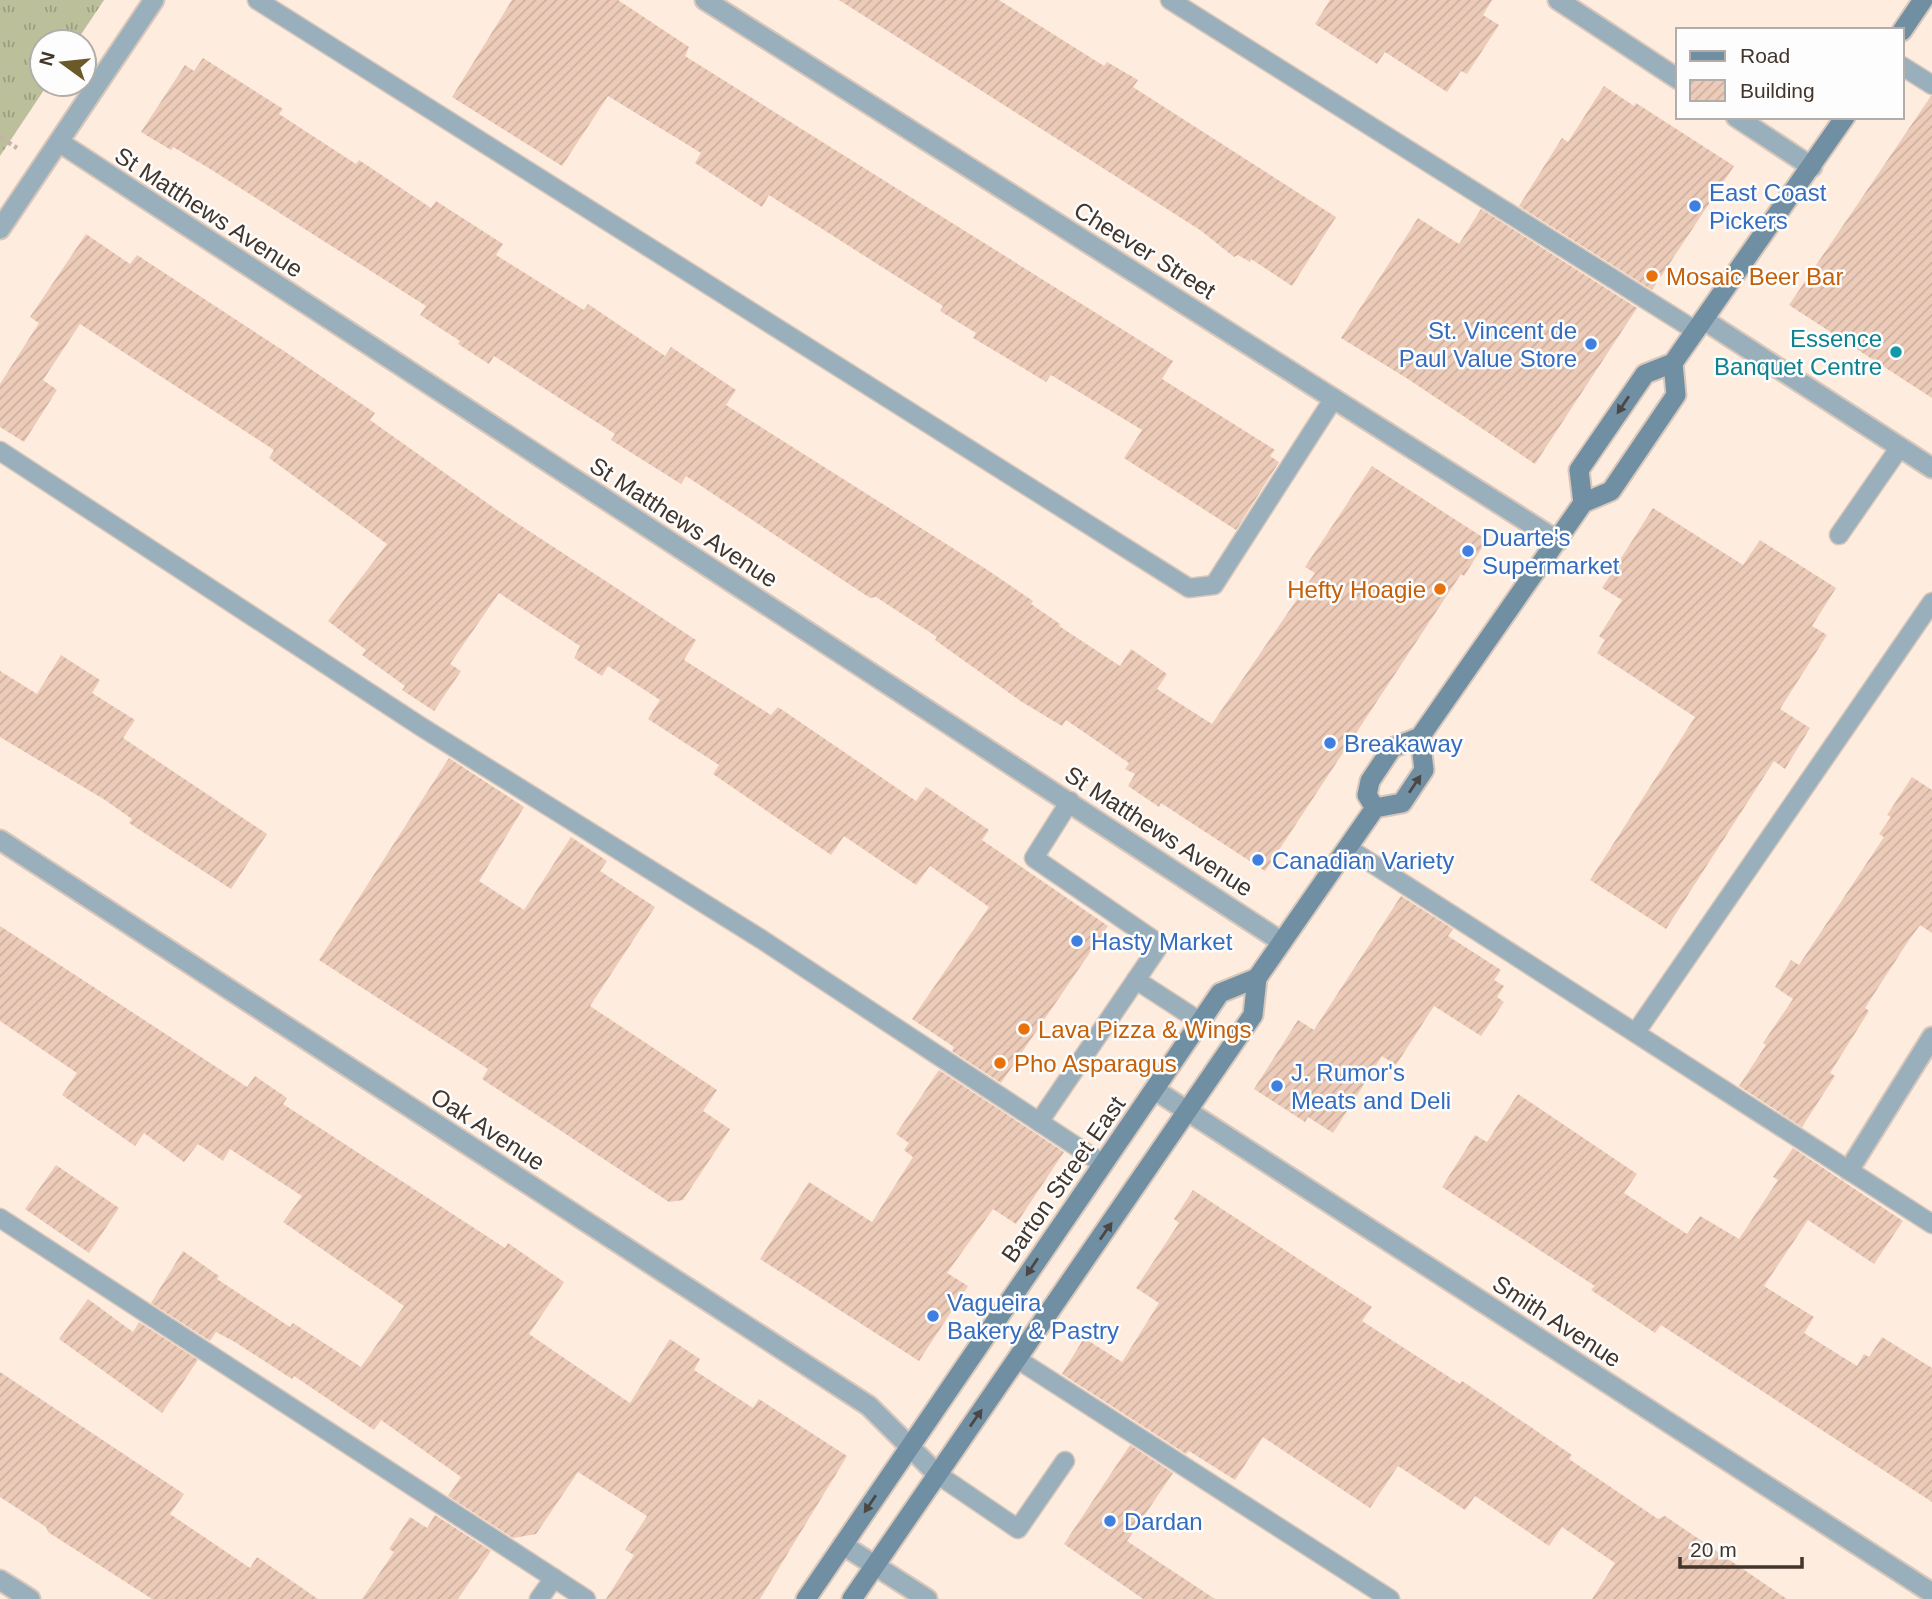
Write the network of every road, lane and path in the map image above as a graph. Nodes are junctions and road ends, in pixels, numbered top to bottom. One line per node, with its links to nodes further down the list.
1 (154, 0): 13 (street)
2 (257, 0): 18 (lane)
3 (705, 0): 18 (street, Cheever Street)
4 (1170, 0): 16 (lane)
5 (1558, 0): 9 (street)
6 (1923, 0): 7 (main road)
7 (1904, 29)
8 (1904, 67): 10 (lane)
9 (1676, 78)
10 (1932, 85)
11 (1739, 119): 14 (street)
12 (1844, 119): 14 (main road)
13 (59, 142): 15 (street); 27 (street, St Matthews Avenue)
14 (1812, 167): 16 (main road)
15 (0, 229)
16 (1700, 326): 17 (main road); 19 (street)
17 (1673, 363): 22 (main road); 22 (main road, one-way to 22)
18 (1334, 398): 24 (street, Cheever Street)
19 (1900, 447): 21 (street); 23 (lane)
20 (0, 452): 39 (lane)
21 (1932, 468)
22 (1583, 503): 24 (main road)
23 (1839, 535)
24 (1558, 541): 26 (main road)
25 (1932, 602): 35 (lane)
26 (1420, 737): 28 (main road); 28 (main road, one-way to 26)
27 (1070, 801): 31 (street, St Matthews Avenue); 33 (lane)
28 (1375, 808): 30 (main road)
29 (0, 840): 45 (street, Oak Avenue)
30 (1348, 848): 31 (main road); 35 (lane)
31 (1282, 942): 32 (main road)
32 (1257, 978): 34 (main road, Barton Street East); 38 (main road)
33 (1136, 980): 34 (lane); 39 (lane)
34 (1201, 1022): 37 (main road, Barton Street East)
35 (1636, 1032): 41 (lane)
36 (1932, 1037): 41 (street)
37 (1155, 1090): 38 (street, Smith Avenue); 40 (main road, Barton Street East)
38 (1189, 1111): 44 (main road, one-way to 38); 52 (street, Smith Avenue)
39 (1039, 1122): 40 (lane)
40 (1103, 1164): 45 (main road, Barton Street East, one-way to 45)
41 (1849, 1170): 43 (lane)
42 (0, 1218): 50 (lane)
43 (1932, 1224)
44 (1017, 1359): 47 (main road, one-way to 44); 59 (lane)
45 (908, 1448): 47 (street, Oak Avenue); 48 (main road, Barton Street East, one-way to 48)
46 (1065, 1461): 47 (lane)
47 (937, 1474): 49 (main road)
48 (843, 1545): 49 (street); 56 (main road, Barton Street East)
49 (874, 1566): 57 (main road); 58 (street)
50 (554, 1578): 54 (lane); 55 (lane)
51 (0, 1580): 53 (street)
52 (1932, 1593)
53 (30, 1599)
54 (539, 1599)
55 (586, 1599)
56 (806, 1599)
57 (852, 1599)
58 (927, 1599)
59 (1390, 1599)

